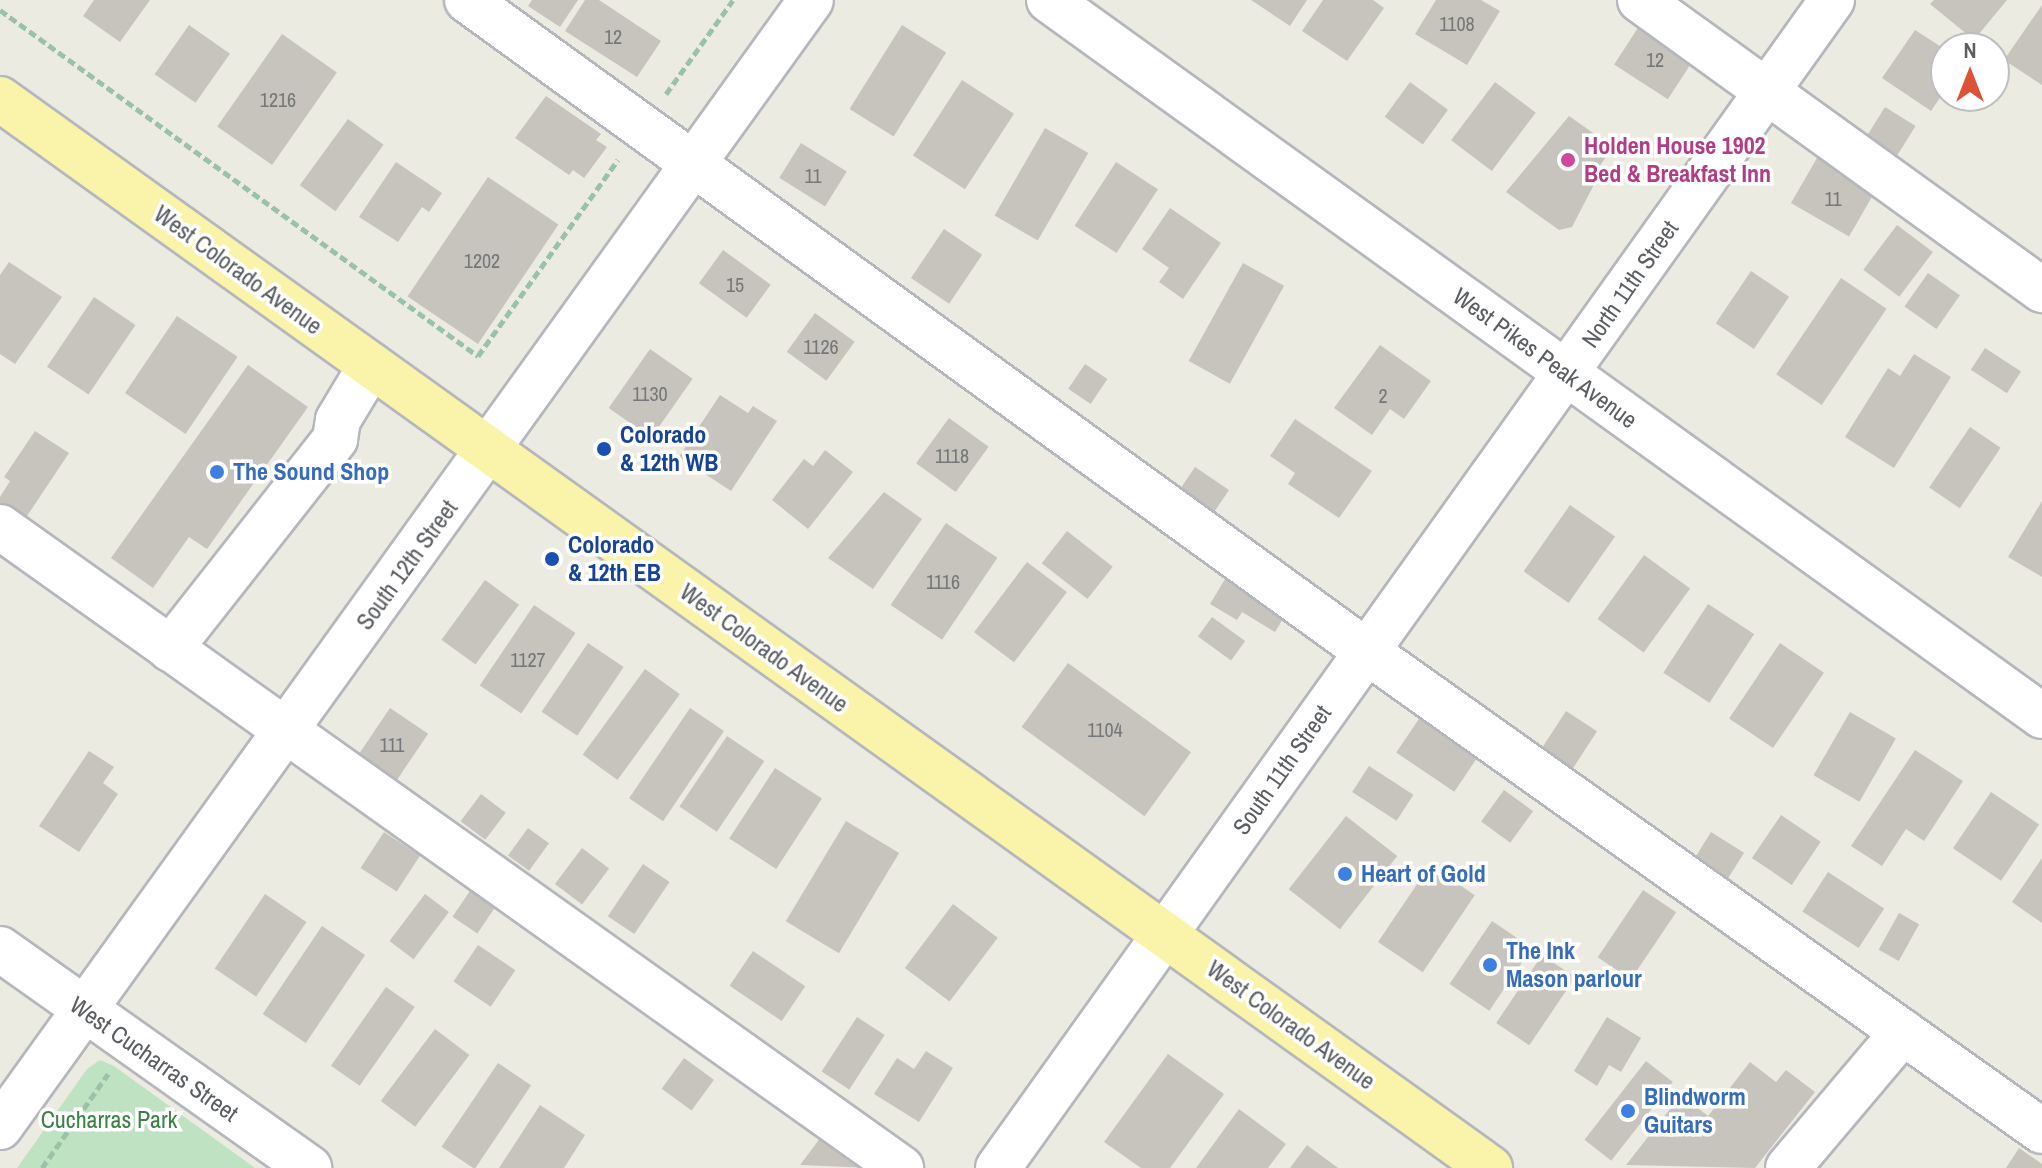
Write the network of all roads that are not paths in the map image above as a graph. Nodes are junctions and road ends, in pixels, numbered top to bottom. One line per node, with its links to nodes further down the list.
1 (467, 0): 8 (street)
2 (811, 0): 8 (street, South 12th Street)
3 (1049, 0): 11 (street, West Pikes Peak Avenue)
4 (1640, 0): 6 (street)
5 (1832, 0): 6 (street, North 11th Street)
6 (1767, 91): 9 (street); 11 (street, North 11th Street)
7 (0, 99): 10 (main road, West Colorado Avenue)
8 (694, 164): 12 (street, South 12th Street); 15 (street)
9 (2042, 290)
10 (371, 365): 12 (main road, West Colorado Avenue); 14 (street)
11 (1566, 373): 15 (street, South 11th Street); 16 (street, West Pikes Peak Avenue)
12 (489, 451): 17 (street, South 12th Street); 18 (main road, West Colorado Avenue)
13 (0, 527): 14 (street)
14 (170, 649): 17 (street)
15 (1366, 651): 18 (street, South 11th Street); 21 (street)
16 (2042, 716)
17 (285, 733): 20 (street, South 12th Street); 25 (street)
18 (1165, 935): 26 (street, South 11th Street); 27 (main road, West Colorado Avenue)
19 (0, 949): 20 (street, West Cucharras Street)
20 (84, 1010): 22 (street, South 12th Street); 24 (street, West Cucharras Street)
21 (1903, 1032): 23 (street); 28 (street)
22 (0, 1127)
23 (2042, 1131)
24 (309, 1168)
25 (901, 1168)
26 (998, 1168)
27 (1490, 1168)
28 (1788, 1168)

